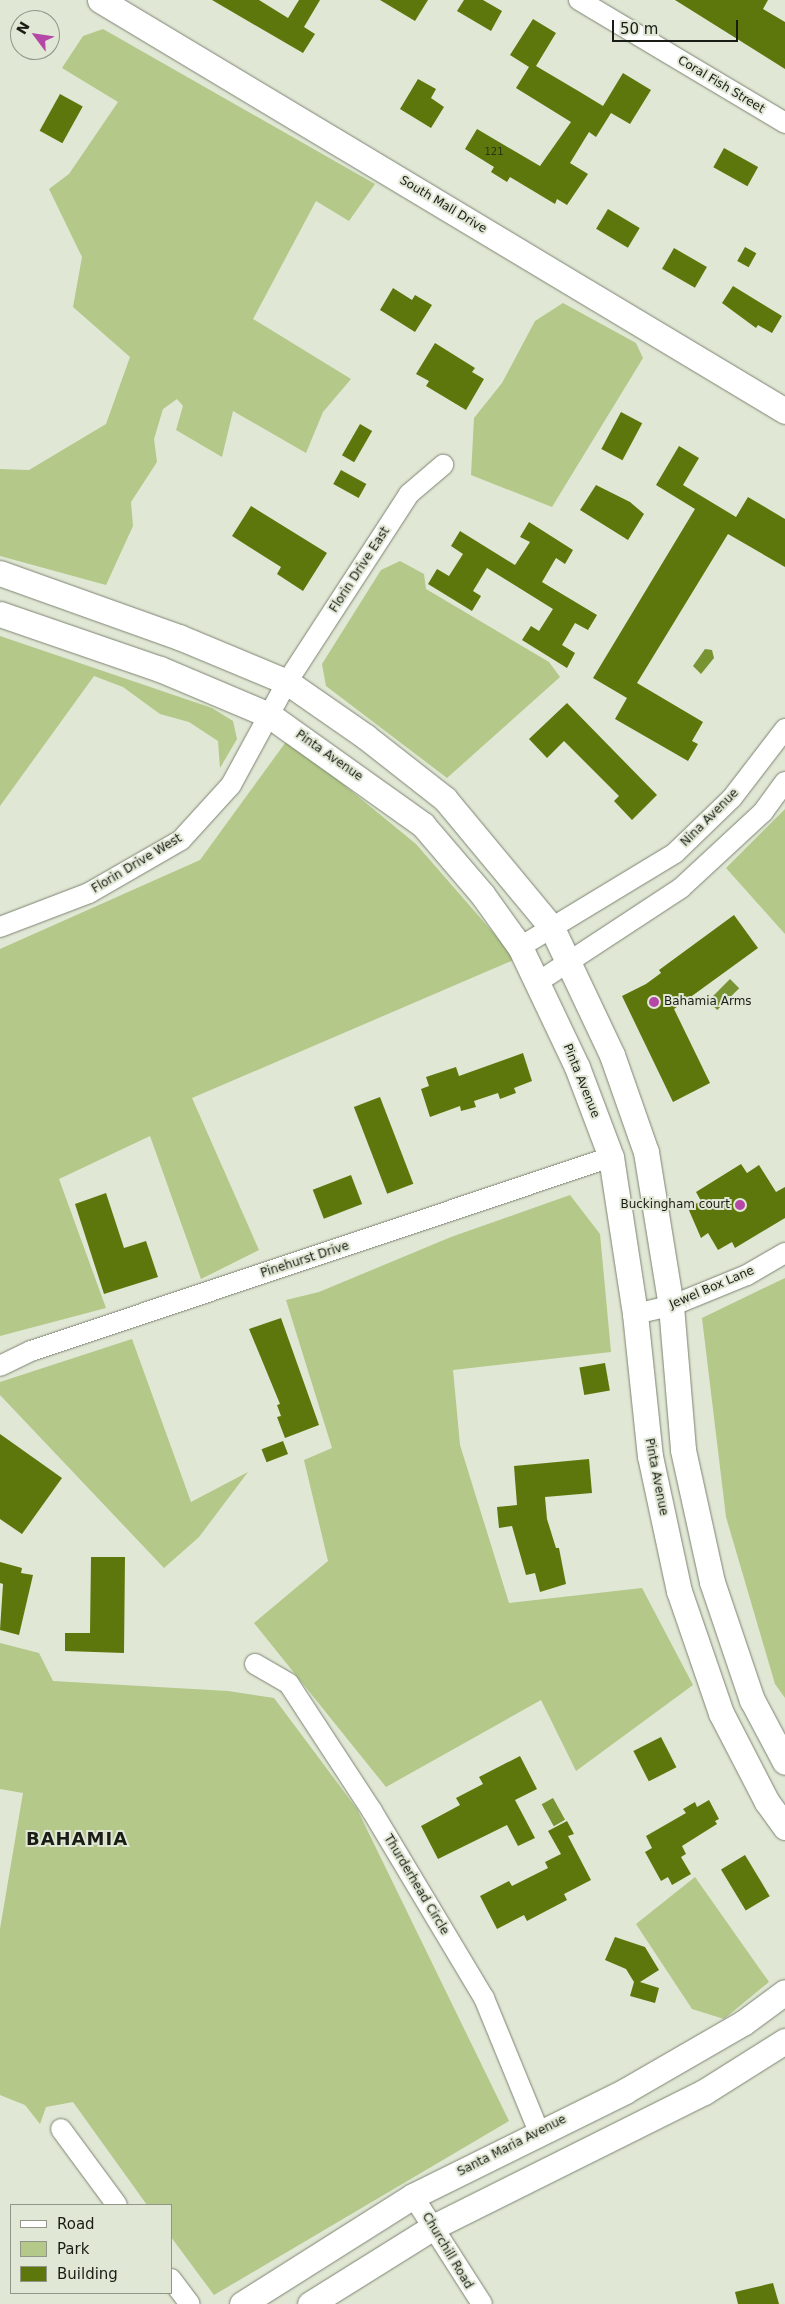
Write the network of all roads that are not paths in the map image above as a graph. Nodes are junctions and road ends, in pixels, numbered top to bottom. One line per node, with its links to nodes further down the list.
1 (100, 0): 4 (street, South Mall Drive)
2 (579, 0): 3 (street, Coral Fish Street)
3 (785, 123)
4 (783, 404)
5 (443, 465): 8 (street, Florin Drive East)
6 (0, 573): 8 (street)
7 (0, 614): 9 (street, Pinta Avenue)
8 (287, 682): 9 (street, Florin Drive West); 15 (street)
9 (269, 715): 14 (street, Florin Drive West); 16 (street, Pinta Avenue)
10 (785, 729): 12 (street, Nina Avenue)
11 (785, 782): 13 (street)
12 (644, 874): 13 (street); 15 (street, Nina Avenue)
13 (664, 901): 17 (street)
14 (0, 927)
15 (552, 928): 16 (street, Nina Avenue); 17 (street)
16 (520, 947): 18 (street, Pinta Avenue)
17 (570, 962): 18 (street); 21 (street)
18 (538, 982): 19 (street, Pinta Avenue)
19 (611, 1157): 22 (street, Pinta Avenue); 23 (street, Pinehurst Drive)
20 (785, 1252): 21 (street, Jewel Box Lane)
21 (671, 1306): 22 (street, Jewel Box Lane); 24 (street)
22 (635, 1314): 25 (street, Pinta Avenue)
23 (0, 1366)
24 (712, 1582): 25 (street); 27 (street)
25 (679, 1591): 28 (street, Pinta Avenue)
26 (255, 1664): 34 (street, Thurderhead Circle)
27 (785, 1762)
28 (785, 1827)
29 (785, 1992): 31 (street, Santa Maria Avenue)
30 (785, 2041): 32 (street)
31 (625, 2091): 32 (street); 34 (street, Santa Maria Avenue)
32 (642, 2124): 37 (street)
33 (61, 2129): 36 (street)
34 (538, 2132): 35 (street, Santa Maria Avenue)
35 (413, 2196): 37 (street, Churchill Road); 40 (street, Santa Maria Avenue)
36 (116, 2204)
37 (433, 2227): 41 (street); 42 (street, Churchill Road)
38 (172, 2280): 39 (street)
39 (190, 2304)
40 (242, 2304)
41 (310, 2304)
42 (482, 2304)

